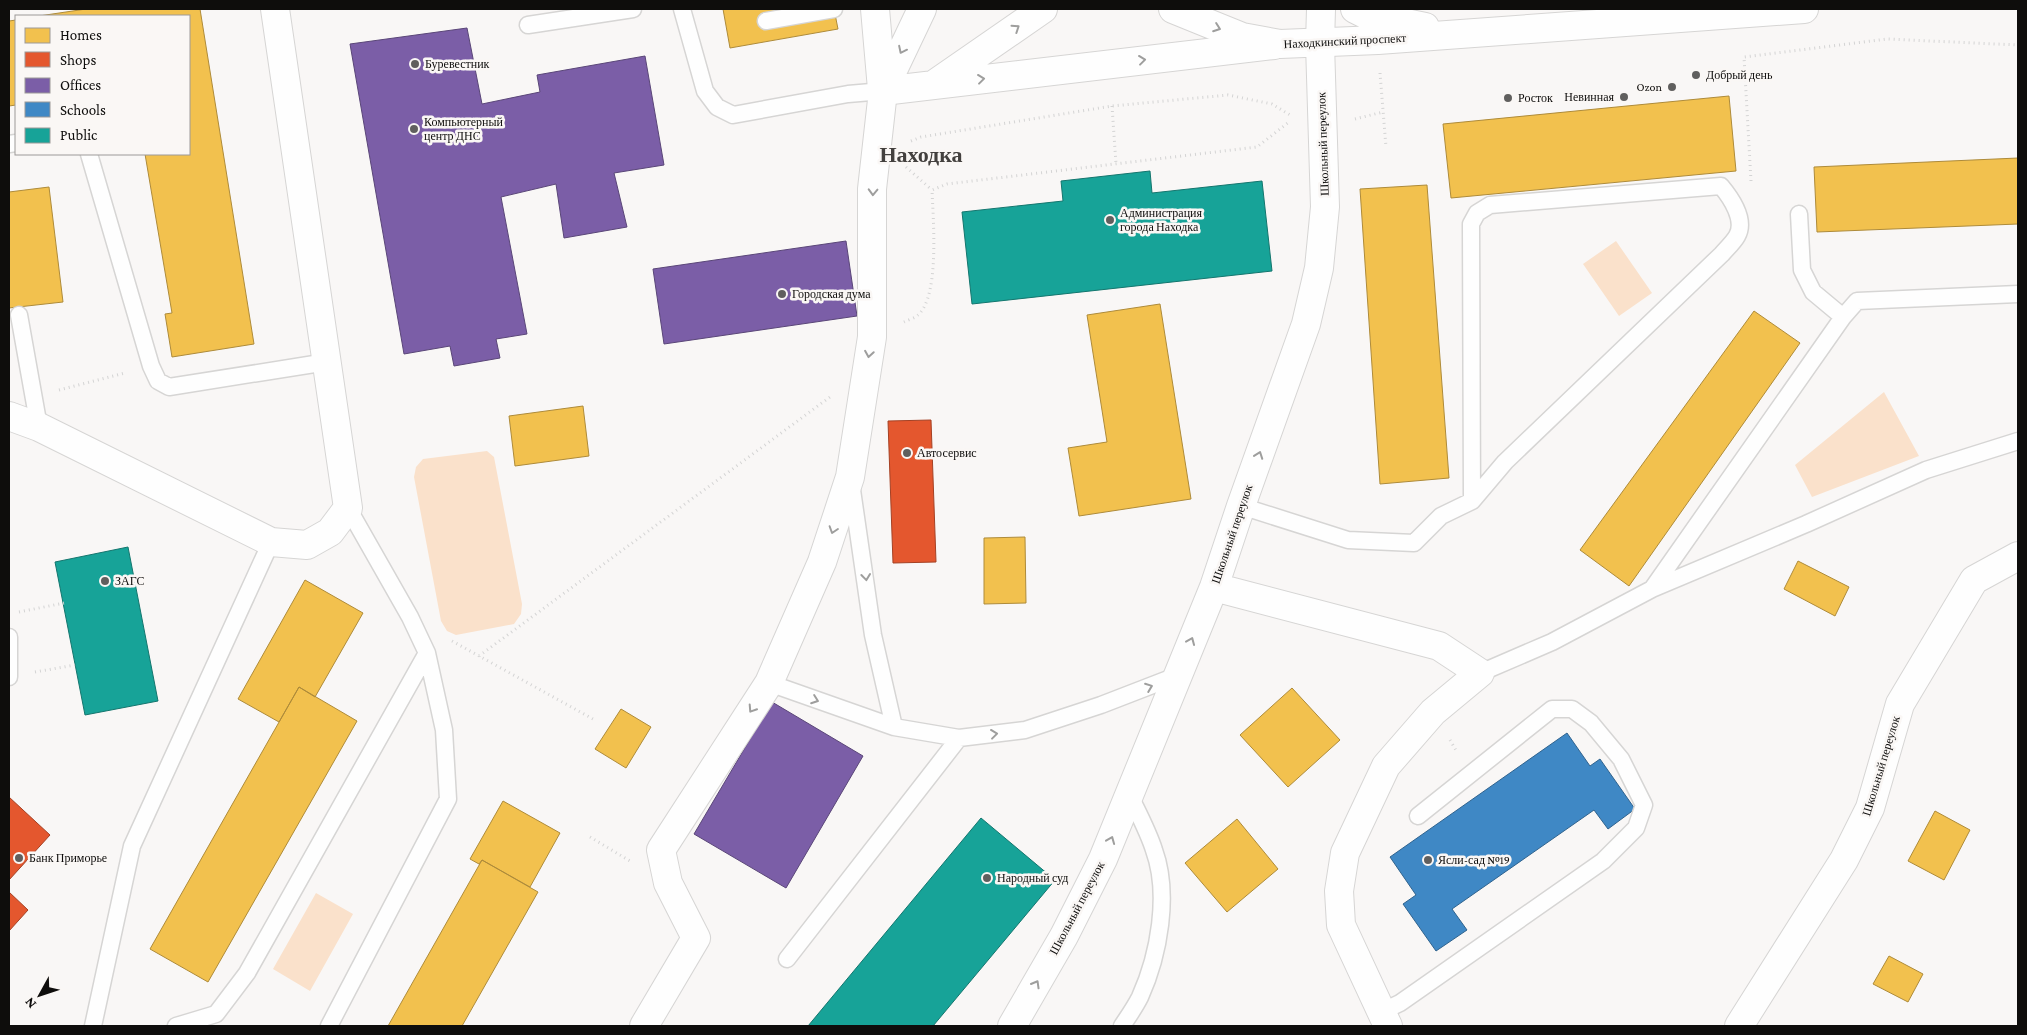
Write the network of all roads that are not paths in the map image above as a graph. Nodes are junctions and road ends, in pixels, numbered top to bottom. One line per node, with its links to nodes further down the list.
1 (275, 9): 24 (street)
2 (633, 9): 13 (lane)
3 (682, 9): 18 (lane)
4 (834, 9): 12 (lane)
5 (875, 9): 18 (street)
6 (922, 9): 18 (street, one-way to 18)
7 (1043, 9): 17 (street, one-way to 7)
8 (1173, 9): 15 (street, Находкинский проспект, one-way to 15)
9 (1321, 9): 16 (street, Школьный переулок)
10 (1355, 9): 14 (street, Находкинский проспект)
11 (1804, 9): 14 (street, Находкинский проспект)
12 (766, 22)
13 (528, 25)
14 (1494, 32): 16 (street, Находкинский проспект)
15 (1280, 44): 16 (street, Находкинский проспект); 17 (street, one-way to 15)
16 (1320, 44): 30 (street, Школьный переулок, one-way to 16)
17 (932, 85): 18 (street)
18 (882, 91): 28 (street, one-way to 28)
19 (89, 155): 24 (lane)
20 (1799, 214): 23 (lane)
21 (2018, 294): 23 (lane)
22 (19, 315): 26 (lane)
23 (1843, 317): 35 (lane)
24 (327, 362): 31 (street)
25 (9, 416): 26 (street)
26 (39, 427): 32 (street)
27 (2018, 441): 35 (lane)
28 (850, 477): 41 (street, one-way to 41); 42 (lane, one-way to 42)
29 (1472, 501): 29 (lane); 30 (lane)
30 (1241, 506): 34 (street, Школьный переулок)
31 (348, 508): 32 (street); 37 (lane)
32 (271, 542): 48 (lane)
33 (2018, 556): 54 (street, Школьный переулок)
34 (1214, 587): 38 (street); 39 (street, Школьный переулок, one-way to 34)
35 (1652, 589): 38 (lane)
36 (9, 637): 40 (lane)
37 (427, 653): 49 (lane); 50 (lane)
38 (1480, 673): 47 (street)
39 (1176, 676): 43 (lane, one-way to 39); 44 (street, Школьный переулок)
40 (9, 677)
41 (769, 683): 42 (lane, one-way to 42); 51 (street, one-way to 51)
42 (894, 727): 43 (lane)
43 (959, 738): 46 (lane)
44 (1129, 794): 52 (street, Школьный переулок, one-way to 44); 53 (lane)
45 (1418, 816): 47 (lane)
46 (787, 959)
47 (1385, 1019)
48 (93, 1026)
49 (176, 1026)
50 (329, 1026)
51 (644, 1026)
52 (1012, 1026)
53 (1122, 1026)
54 (1739, 1026)

